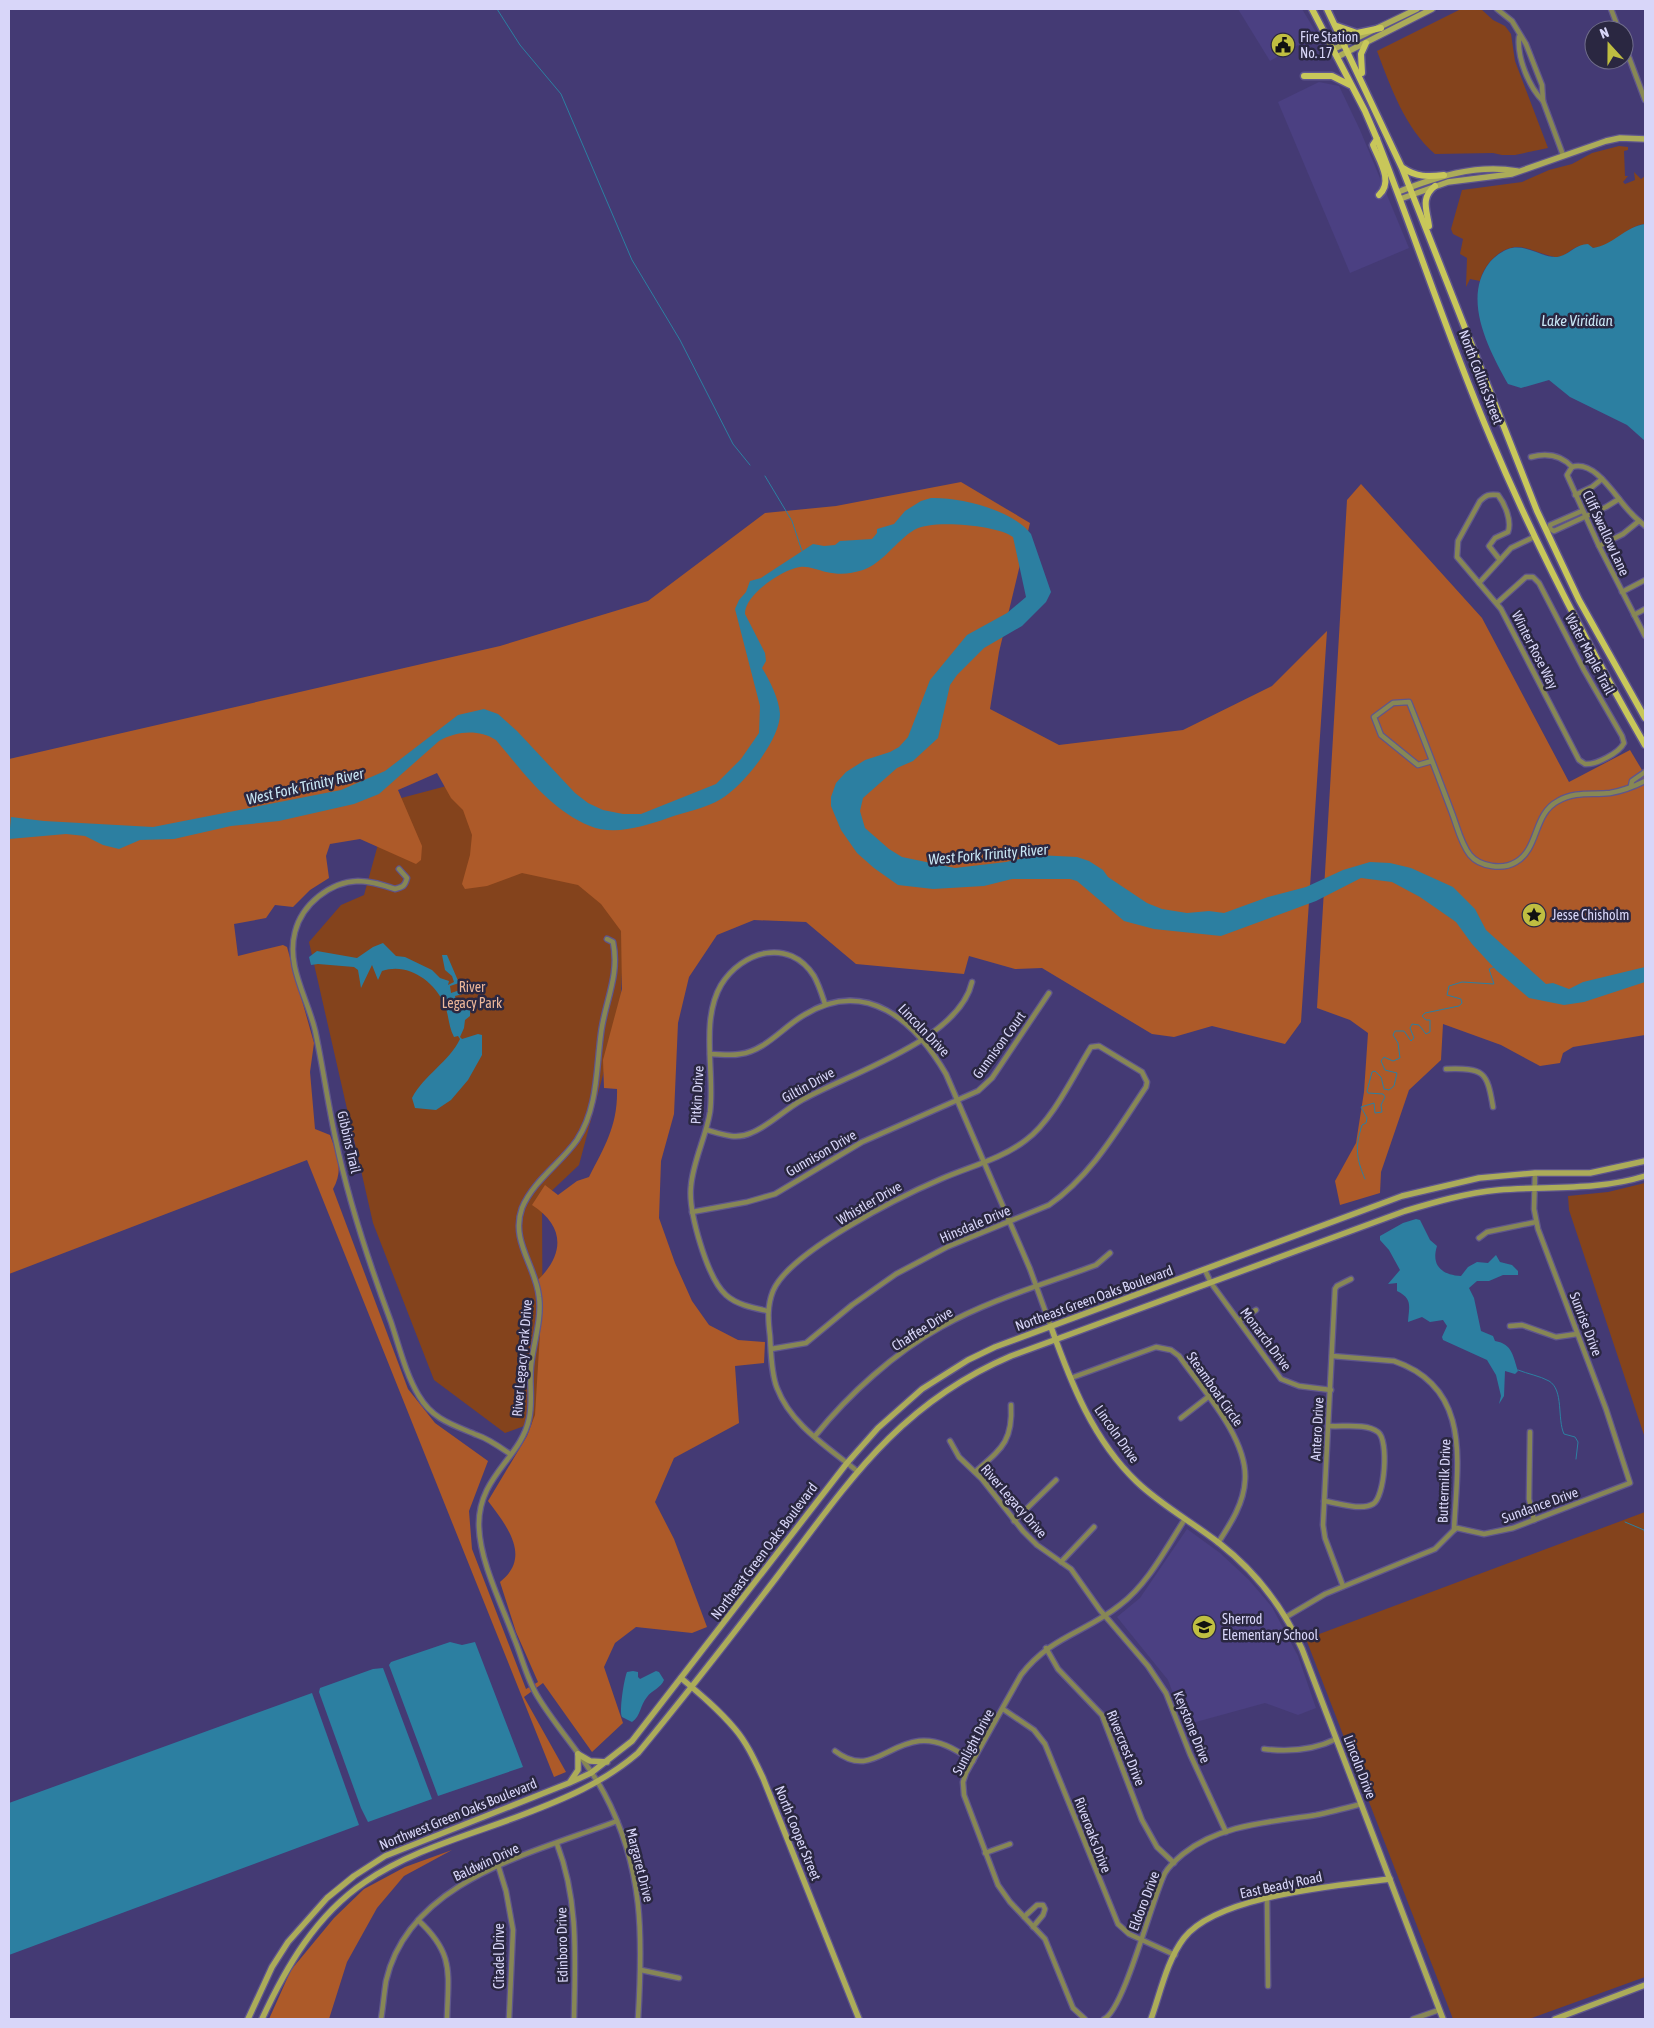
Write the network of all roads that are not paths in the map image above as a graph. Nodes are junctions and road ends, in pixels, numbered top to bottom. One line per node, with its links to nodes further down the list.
1 (1312, 9): 12 (main road, North Collins Street)
2 (1327, 9): 7 (main road, North Collins Street)
3 (1416, 9): 8 (main road)
4 (1432, 9): 10 (main road)
5 (1497, 9): 6 (street)
6 (1507, 11): 9 (street)
7 (1336, 26): 8 (main road); 11 (main road, North Collins Street)
8 (1381, 28): 11 (main road)
9 (1519, 36): 20 (street); 20 (street)
10 (1366, 43): 13 (main road); 17 (main road)
11 (1345, 44): 12 (main road); 13 (main road, North Collins Street)
12 (1334, 49): 14 (main road, North Collins Street)
13 (1348, 51): 14 (main road); 17 (main road, North Collins Street)
14 (1337, 57): 18 (main road, North Collins Street)
15 (1634, 70): 19 (street)
16 (1304, 76): 18 (main road)
17 (1364, 84): 24 (main road, North Collins Street)
18 (1351, 86): 21 (main road, North Collins Street)
19 (1645, 100)
20 (1543, 101): 23 (street)
21 (1377, 139): 29 (main road, North Collins Street); 31 (main road)
22 (1645, 139): 23 (main road)
23 (1563, 155): 25 (main road)
24 (1402, 168): 26 (main road); 28 (main road, North Collins Street)
25 (1517, 171): 26 (main road); 27 (main road)
26 (1444, 175): 28 (main road)
27 (1435, 186): 30 (main road); 33 (main road)
28 (1410, 187): 29 (main road); 30 (main road, North Collins Street)
29 (1398, 192): 32 (main road, North Collins Street)
30 (1413, 194): 32 (main road); 33 (main road, North Collins Street)
31 (1379, 195)
32 (1400, 199): 44 (main road, North Collins Street)
33 (1430, 237): 43 (main road, North Collins Street)
34 (1531, 457): 35 (street)
35 (1572, 467): 36 (street); 37 (street, Cliff Swallow Lane)
36 (1602, 479): 37 (street); 38 (street)
37 (1575, 495): 39 (street, Cliff Swallow Lane)
38 (1619, 499): 40 (street); 41 (street)
39 (1582, 511): 40 (street, Cliff Swallow Lane); 43 (street)
40 (1585, 517): 43 (street); 45 (street, Cliff Swallow Lane)
41 (1639, 520): 42 (street); 45 (street)
42 (1645, 526)
43 (1548, 530): 44 (main road); 54 (main road, North Collins Street)
44 (1534, 537): 46 (street); 55 (main road, North Collins Street)
45 (1599, 546): 49 (street, Cliff Swallow Lane)
46 (1500, 560): 48 (street); 48 (street, Winter Rose Way)
47 (1645, 580): 49 (street)
48 (1479, 582): 50 (street, Winter Rose Way)
49 (1622, 592): 52 (street, Cliff Swallow Lane)
50 (1497, 603): 57 (street, Winter Rose Way); 57 (street, Water Maple Trail)
51 (1645, 609): 52 (street)
52 (1634, 615): 53 (street, Cliff Swallow Lane)
53 (1645, 636)
54 (1645, 718)
55 (1645, 745)
56 (1432, 761): 56 (street); 60 (street)
57 (1585, 764)
58 (1645, 772): 60 (street)
59 (1645, 781): 60 (street)
60 (1631, 786)
61 (399, 869): 105 (street, Gibbins Trail)
62 (607, 939): 105 (street, River Legacy Park Drive)
63 (972, 982): 66 (street, Giltin Drive)
64 (1049, 993): 70 (street, Gunnison Court)
65 (825, 1004): 66 (street, Lincoln Drive); 67 (street, Lincoln Drive); 67 (street, Pitkin Drive)
66 (920, 1041): 70 (street, Lincoln Drive); 72 (street, Giltin Drive)
67 (710, 1054): 72 (street, Pitkin Drive)
68 (1446, 1069): 71 (street)
69 (1145, 1076): 73 (street, Whistler Drive); 79 (street, Hinsdale Drive)
70 (958, 1100): 73 (street, Lincoln Drive); 78 (street, Gunnison Drive)
71 (1493, 1108)
72 (707, 1130): 78 (street, Pitkin Drive)
73 (984, 1161): 79 (street, Lincoln Drive); 88 (street, Whistler Drive)
74 (1645, 1161): 75 (main road, Northeast Green Oaks Boulevard)
75 (1535, 1173): 77 (street, Sunrise Drive); 83 (main road, Northeast Green Oaks Boulevard)
76 (1645, 1176): 77 (main road, Northeast Green Oaks Boulevard)
77 (1534, 1188): 80 (street, Sunrise Drive); 85 (main road, Northeast Green Oaks Boulevard)
78 (692, 1212): 88 (street, Pitkin Drive)
79 (1010, 1222): 86 (street, Lincoln Drive); 94 (street, Hinsdale Drive)
80 (1536, 1222): 81 (street); 92 (street, Sunrise Drive)
81 (1479, 1238)
82 (1110, 1253): 86 (street, Chaffee Drive)
83 (1205, 1270): 85 (street, Monarch Drive); 91 (main road, Northeast Green Oaks Boulevard)
84 (1351, 1279): 95 (street, Antero Drive)
85 (1210, 1283): 89 (street, Monarch Drive); 93 (main road, Northeast Green Oaks Boulevard)
86 (1036, 1288): 91 (street, Lincoln Drive); 103 (street, Chaffee Drive)
87 (1256, 1310): 89 (street)
88 (768, 1311): 94 (street, Whistler Drive)
89 (1239, 1321): 97 (street, Monarch Drive)
90 (1510, 1326): 92 (street)
91 (1051, 1328): 93 (main road, Lincoln Drive); 106 (main road, Northeast Green Oaks Boulevard)
92 (1577, 1334): 110 (street, Sunrise Drive)
93 (1055, 1340): 96 (main road, Lincoln Drive); 107 (main road, Northeast Green Oaks Boulevard)
94 (771, 1349): 103 (street, Whistler Drive)
95 (1332, 1356): 97 (street, Antero Drive); 116 (street, Buttermilk Drive)
96 (1070, 1378): 98 (street, Steamboat Circle); 112 (main road, Lincoln Drive)
97 (1331, 1390): 101 (street, Antero Drive)
98 (1208, 1397): 100 (street); 117 (street, Steamboat Circle)
99 (1011, 1405): 108 (street)
100 (1181, 1418)
101 (1329, 1426): 111 (street, Antero Drive); 111 (street)
102 (1530, 1432): 113 (street)
103 (815, 1436): 106 (street, Whistler Drive)
104 (950, 1441): 108 (street, River Legacy Drive)
105 (510, 1454): 131 (street, River Legacy Park Drive)
106 (847, 1463): 107 (street, Whistler Drive); 120 (main road, Northeast Green Oaks Boulevard)
107 (858, 1471): 121 (main road, Northeast Green Oaks Boulevard)
108 (975, 1472): 114 (street, River Legacy Drive)
109 (1056, 1480): 114 (street)
110 (1630, 1481): 113 (street, Sundance Drive)
111 (1324, 1501): 119 (street, Antero Drive)
112 (1185, 1519): 117 (main road, Lincoln Drive); 122 (street, Sunlight Drive)
113 (1534, 1520): 116 (street, Sundance Drive)
114 (1014, 1521): 118 (street, River Legacy Drive)
115 (1094, 1527): 118 (street)
116 (1454, 1530): 119 (street, Buttermilk Drive)
117 (1218, 1543): 123 (main road, Lincoln Drive)
118 (1061, 1562): 122 (street, River Legacy Drive)
119 (1343, 1586): 123 (street, Buttermilk Drive)
120 (743, 1599): 121 (main road); 125 (main road, Northeast Green Oaks Boulevard)
121 (753, 1607): 126 (main road, Northeast Green Oaks Boulevard)
122 (1106, 1615): 124 (street, Sunlight Drive); 139 (street, Keystone Drive)
123 (1286, 1617): 128 (main road, Lincoln Drive)
124 (1046, 1648): 127 (street, Sunlight Drive); 143 (street, Rivercrest Drive)
125 (680, 1678): 126 (main road, North Cooper Street); 133 (main road, Northwest Green Oaks Boulevard)
126 (690, 1686): 135 (main road, Northwest Green Oaks Boulevard); 164 (main road, North Cooper Street)
127 (1004, 1709): 132 (street, Sunlight Drive); 150 (street, Riveroaks Drive)
128 (1336, 1739): 129 (street); 137 (main road, Lincoln Drive)
129 (1264, 1749)
130 (835, 1751): 132 (street)
131 (578, 1754): 133 (main road); 134 (street, River Legacy Park Drive); 136 (main road)
132 (973, 1761): 142 (street, Sunlight Drive)
133 (606, 1762): 134 (main road, Northwest Green Oaks Boulevard)
134 (591, 1772): 135 (street, Margaret Drive); 136 (main road, Northwest Green Oaks Boulevard)
135 (598, 1782): 138 (street, Margaret Drive); 158 (main road, Northwest Green Oaks Boulevard)
136 (569, 1783): 157 (main road, Northwest Green Oaks Boulevard)
137 (1361, 1804): 139 (street, Eldoro Drive); 145 (main road, Lincoln Drive)
138 (616, 1821): 140 (street, Baldwin Drive); 152 (street, Margaret Drive)
139 (1226, 1832): 143 (street, Eldoro Drive)
140 (557, 1844): 144 (street, Baldwin Drive); 162 (street, Edinboro Drive)
141 (1010, 1844): 142 (street)
142 (985, 1853): 147 (street, Sunlight Drive)
143 (1174, 1862): 150 (street, Eldoro Drive)
144 (498, 1865): 148 (street, Baldwin Drive); 161 (street, Citadel Drive)
145 (1390, 1880): 146 (main road, East Beady Road); 156 (main road, Lincoln Drive)
146 (1267, 1898): 151 (main road, East Beady Road); 155 (street)
147 (1024, 1917): 149 (street, Sunlight Drive); 149 (street)
148 (418, 1920): 159 (street, Baldwin Drive); 160 (street)
149 (1033, 1927): 165 (street, Sunlight Drive)
150 (1141, 1939): 151 (street, Riveroaks Drive); 166 (street, Eldoro Drive)
151 (1175, 1955): 167 (main road, East Beady Road)
152 (641, 1970): 153 (street); 163 (street, Margaret Drive)
153 (679, 1978)
154 (1645, 1985): 170 (main road)
155 (1268, 1986)
156 (1439, 2010): 168 (street); 169 (main road, Lincoln Drive)
157 (248, 2019)
158 (262, 2019)
159 (381, 2019)
160 (447, 2019)
161 (509, 2019)
162 (574, 2019)
163 (638, 2019)
164 (859, 2019)
165 (1085, 2019)
166 (1104, 2019)
167 (1151, 2019)
168 (1413, 2019)
169 (1443, 2019)
170 (1555, 2019)

